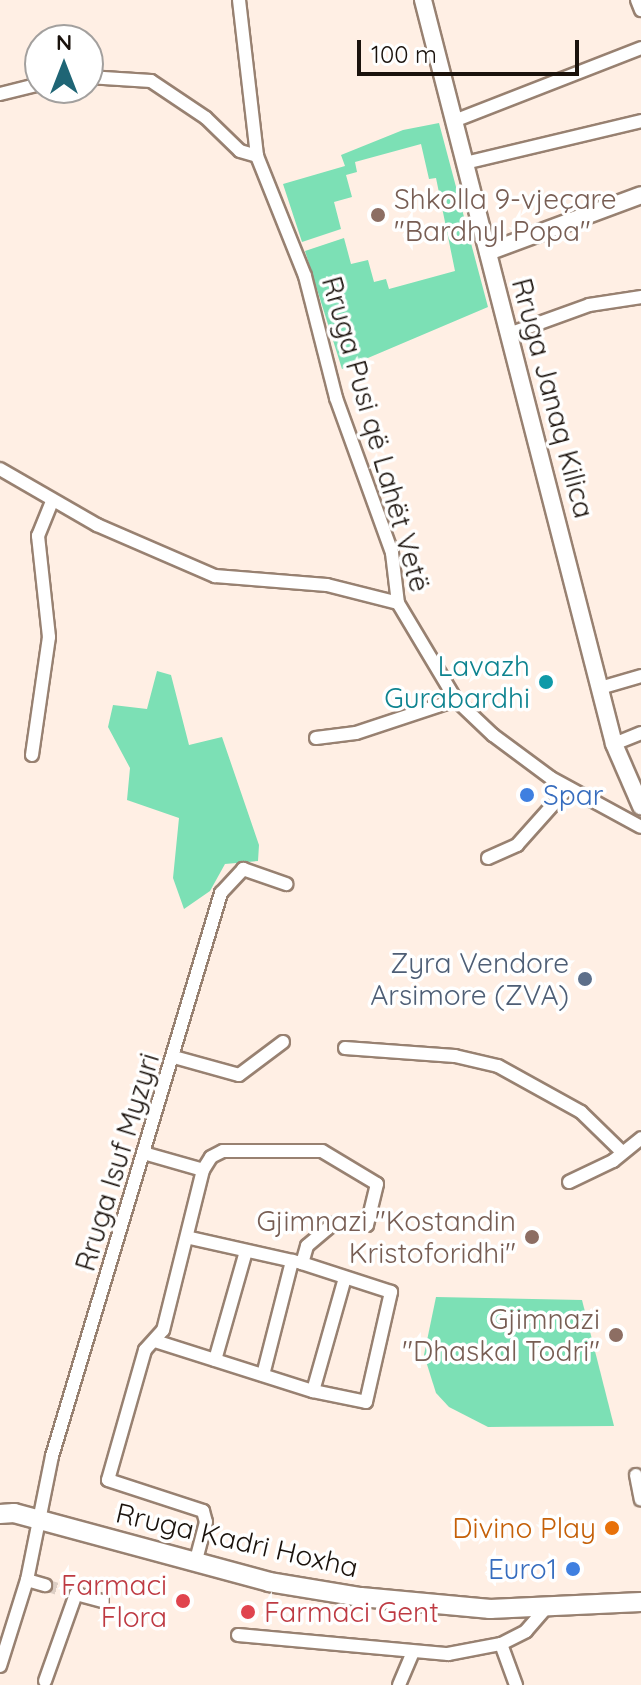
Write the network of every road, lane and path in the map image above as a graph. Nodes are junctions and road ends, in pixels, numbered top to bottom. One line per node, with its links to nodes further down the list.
1 (239, 0): 9 (street, Rruga Pusi që Lahët Vetë)
2 (424, 0): 7 (street, Rruga Janaq Kilica)
3 (641, 48): 7 (street)
4 (104, 78): 9 (street)
5 (24, 88): 6 (street)
6 (0, 94)
7 (454, 121): 10 (street, Rruga Janaq Kilica)
8 (641, 121): 10 (street)
9 (257, 156): 17 (street, Rruga Pusi që Lahët Vetë)
10 (465, 163): 12 (street, Rruga Janaq Kilica)
11 (641, 195): 12 (street)
12 (488, 252): 14 (street, Rruga Janaq Kilica)
13 (641, 297): 14 (street)
14 (509, 334): 19 (street, Rruga Janaq Kilica)
15 (0, 469): 16 (street)
16 (52, 502): 17 (street); 24 (street)
17 (398, 603): 20 (street, Rruga Pusi që Lahët Vetë)
18 (641, 676): 19 (street)
19 (600, 688): 23 (street, Rruga Janaq Kilica)
20 (456, 700): 22 (street); 25 (street, Rruga Pusi që Lahët Vetë)
21 (641, 733): 23 (street)
22 (316, 738)
23 (614, 744): 26 (street, Rruga Janaq Kilica)
24 (32, 755)
25 (568, 788): 27 (street, Rruga Pusi që Lahët Vetë); 28 (street)
26 (641, 806)
27 (641, 827)
28 (488, 858)
29 (286, 884): 32 (street, Rruga Isuf Myzyri)
30 (283, 1042): 32 (street)
31 (345, 1048): 34 (street)
32 (174, 1057): 35 (street, Rruga Isuf Myzyri)
33 (641, 1138): 34 (street)
34 (622, 1152): 37 (street)
35 (147, 1154): 36 (street); 49 (street, Rruga Isuf Myzyri)
36 (203, 1170): 38 (street); 40 (street)
37 (569, 1182)
38 (190, 1238): 39 (street); 42 (street)
39 (246, 1251): 40 (street); 43 (street)
40 (297, 1262): 41 (street); 44 (street)
41 (345, 1278): 45 (street); 45 (street)
42 (155, 1341): 43 (street); 50 (street)
43 (215, 1360): 44 (street)
44 (263, 1375): 45 (street)
45 (313, 1391)
46 (636, 1475): 47 (street)
47 (641, 1500)
48 (5, 1510): 49 (main road, Rruga Kadri Hoxha)
49 (38, 1520): 50 (main road, Rruga Kadri Hoxha); 51 (street, Rruga Isuf Myzyri)
50 (195, 1564): 55 (main road, Rruga Kadri Hoxha)
51 (27, 1580): 52 (street); 59 (street, Rruga Isuf Myzyri)
52 (45, 1585)
53 (102, 1601): 60 (street)
54 (641, 1602): 55 (main road, Rruga Kadri Hoxha)
55 (545, 1609): 57 (street)
56 (238, 1635): 58 (street)
57 (501, 1644): 58 (street); 62 (street)
58 (412, 1654): 61 (street)
59 (0, 1666)
60 (45, 1681)
61 (399, 1685)
62 (516, 1685)

